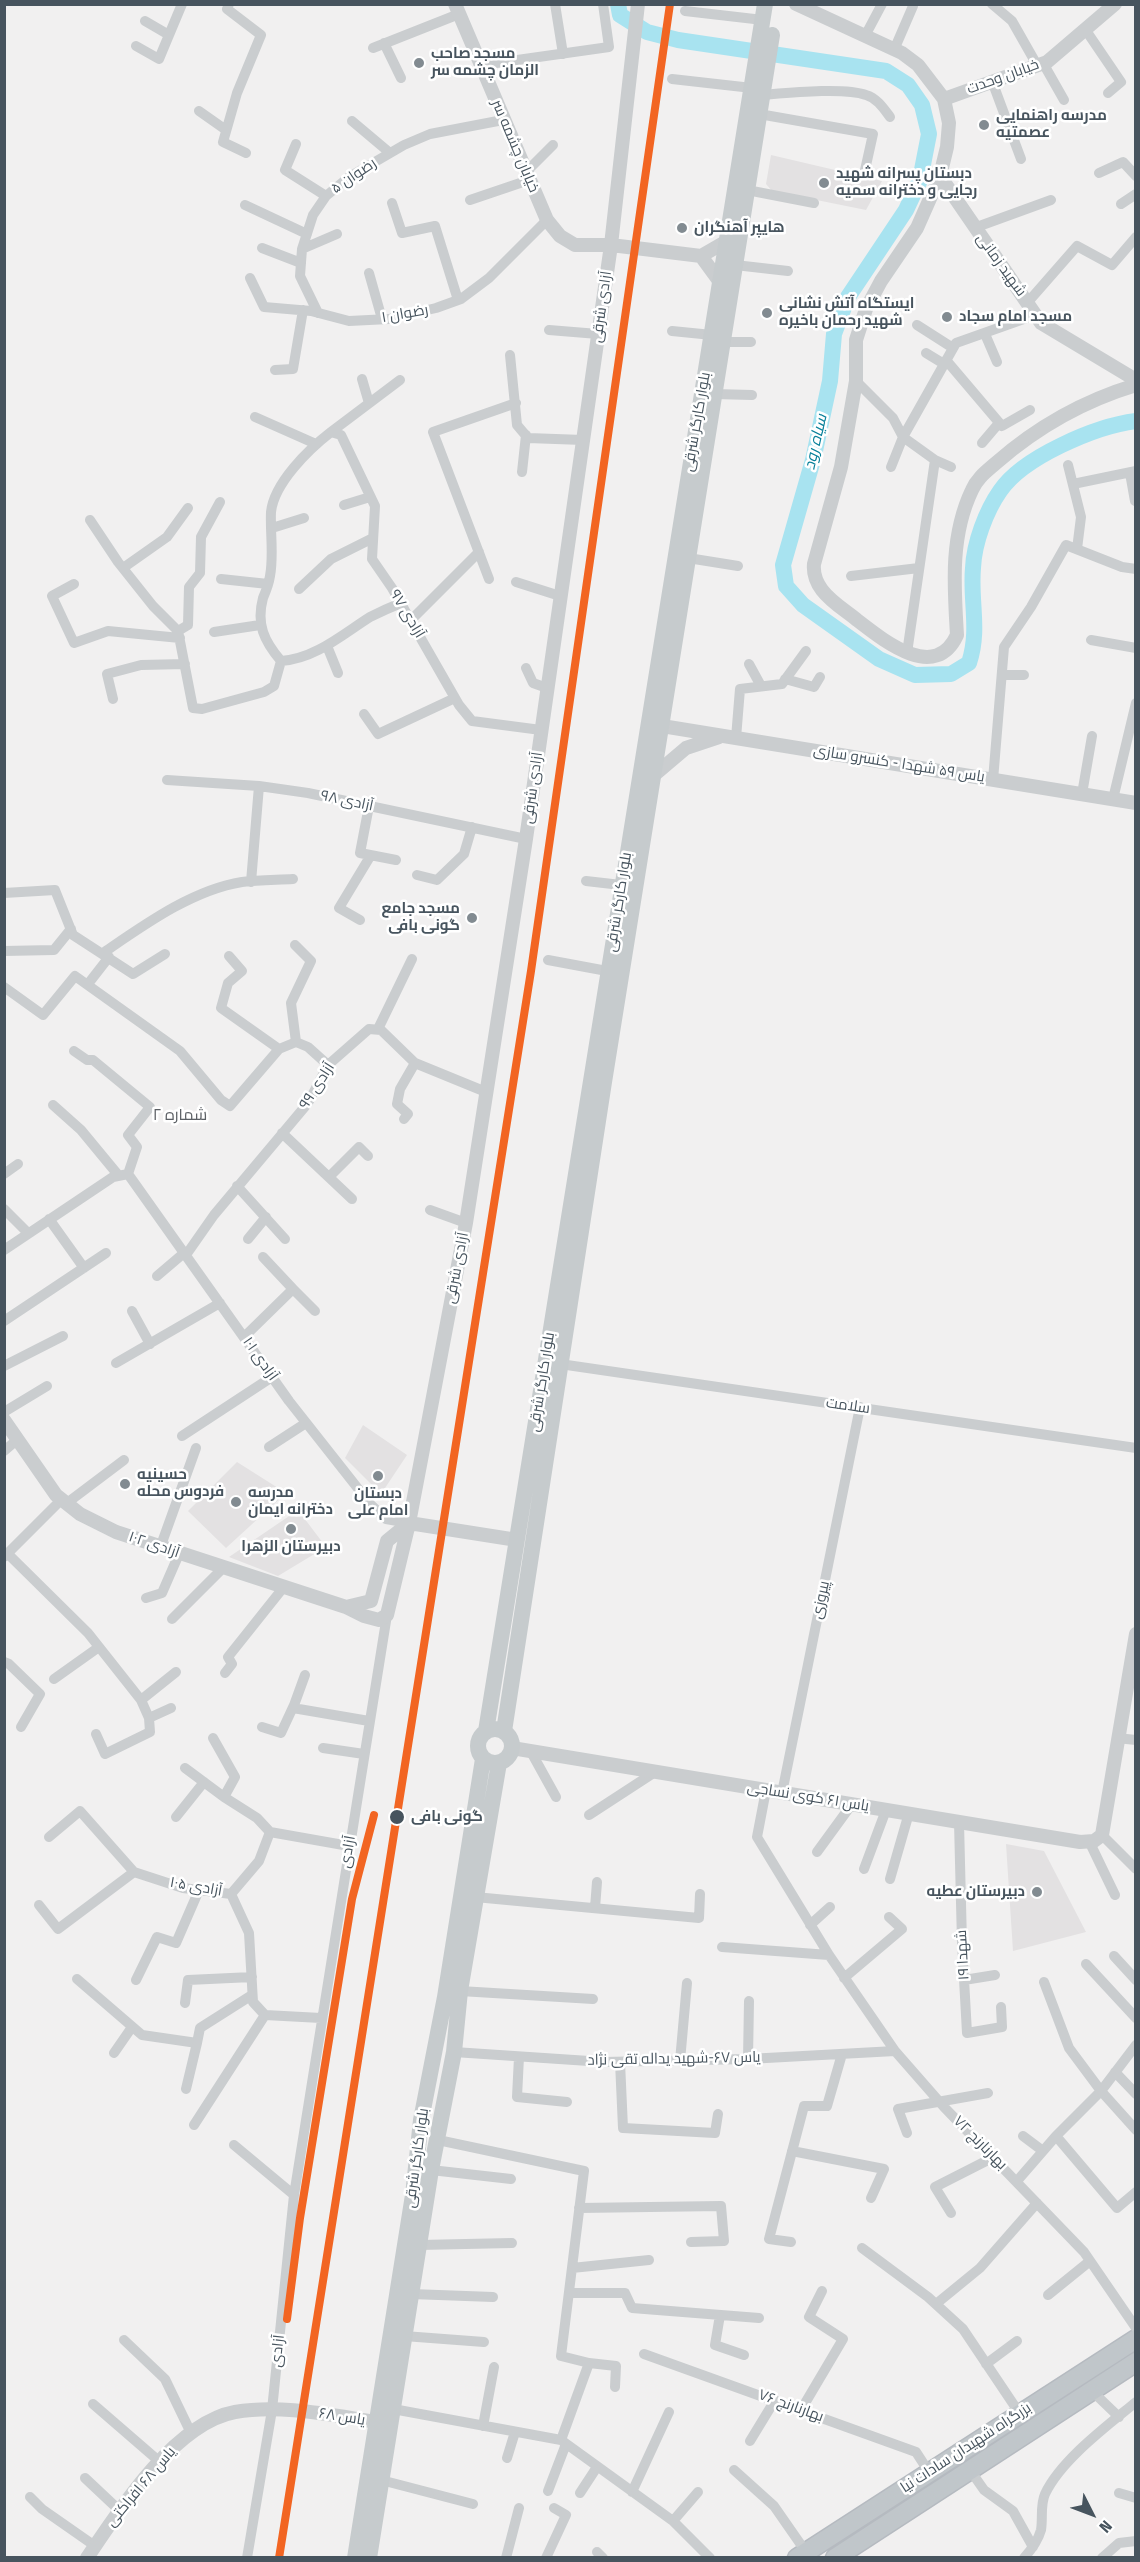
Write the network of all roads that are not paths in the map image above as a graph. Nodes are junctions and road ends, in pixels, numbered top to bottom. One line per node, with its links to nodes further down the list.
1 (182, 4): 17 (street)
2 (229, 4): 38 (street)
3 (555, 4): 23 (street)
4 (603, 4): 23 (street)
5 (777, 4): 14 (main road)
6 (796, 4): 18 (street)
7 (882, 4): 18 (street)
8 (992, 4): 24 (street)
9 (1115, 4): 16 (street, خیابان وحدت)
10 (914, 6): 22 (street)
11 (637, 8): 64 (street, آزادی شرقی)
12 (457, 9): 19 (street); 25 (street, خیابان چشمه سر)
13 (685, 11): 14 (street)
14 (765, 20): 29 (main road)
15 (146, 21): 17 (street)
16 (1085, 29): 24 (street, خیابان وحدت); 30 (street)
17 (169, 35): 20 (street)
18 (865, 36): 22 (street)
19 (384, 44): 21 (street); 26 (street)
20 (136, 46)
21 (373, 48)
22 (894, 50): 31 (street)
23 (563, 54): 25 (street)
24 (1040, 64): 28 (street, خیابان وحدت); 32 (street)
25 (482, 65): 36 (street, خیابان چشمه سر)
26 (402, 78)
27 (672, 78): 29 (street)
28 (992, 81): 31 (street, خیابان وحدت); 43 (street)
29 (758, 83): 34 (main road, بلوار کارگر شرقی); 35 (street); 63 (main road, بلوار کارگر شرقی)
30 (1108, 93)
31 (944, 99): 47 (street)
32 (1064, 100)
33 (200, 111): 38 (street)
34 (759, 114): 44 (street); 49 (main road, بلوار کارگر شرقی)
35 (890, 117)
36 (503, 120): 42 (street, رضوان ۵); 46 (street, خیابان چشمه سر)
37 (352, 121): 42 (street)
38 (226, 130): 41 (street)
39 (296, 144): 51 (street)
40 (552, 145): 46 (street)
41 (246, 153)
42 (390, 153): 51 (street, رضوان ۵)
43 (1021, 159)
44 (865, 170)
45 (1099, 173): 48 (street)
46 (528, 176): 52 (street); 58 (street, خیابان چشمه سر)
47 (940, 176): 59 (street, شهید زمانی); 95 (street)
48 (1136, 176)
49 (747, 190): 55 (street); 69 (main road, بلوار کارگر شرقی)
50 (1136, 194): 56 (street)
51 (326, 196): 60 (street, رضوان ۵)
52 (470, 200)
53 (1051, 200): 59 (street)
54 (392, 203): 74 (street)
55 (814, 203)
56 (1121, 204)
57 (245, 206): 60 (street)
58 (547, 220): 64 (street, خیابان چشمه سر); 74 (street, رضوان ۱)
59 (974, 228): 75 (street, شهید زمانی)
60 (307, 234): 66 (street, رضوان ۵)
61 (337, 234): 66 (street)
62 (1136, 237): 75 (street)
63 (727, 241): 67 (street); 73 (main road, بلوار کارگر شرقی)
64 (611, 245): 67 (street, خیابان چشمه سر); 82 (street, آزادی شرقی)
65 (262, 248): 68 (street)
66 (302, 249): 68 (street, رضوان ۵)
67 (702, 256): 73 (street)
68 (301, 263): 77 (street, رضوان ۵)
69 (735, 265): 70 (street); 84 (main road, بلوار کارگر شرقی)
70 (788, 271)
71 (369, 273): 78 (street)
72 (250, 278): 76 (street, رضوان ۱)
73 (720, 282): 84 (main road, بلوار کارگر شرقی)
74 (458, 300): 78 (street, رضوان ۱)
75 (1031, 309): 83 (street); 92 (street, شهید زمانی)
76 (303, 310): 77 (street, رضوان ۱); 91 (street)
77 (318, 313): 78 (street, رضوان ۱)
78 (382, 319)
79 (917, 325): 86 (street)
80 (549, 330): 82 (street)
81 (672, 331): 84 (street)
82 (598, 334): 106 (street, آزادی شرقی)
83 (985, 334): 86 (street); 90 (street)
84 (718, 339): 85 (street); 96 (main road, بلوار کارگر شرقی); 109 (main road, بلوار کارگر شرقی)
85 (751, 342)
86 (953, 348): 89 (street)
87 (926, 353): 89 (street)
88 (510, 355): 99 (street)
89 (945, 362): 102 (street); 105 (street)
90 (997, 362)
91 (275, 370)
92 (1134, 377): 150 (street)
93 (362, 379): 98 (street)
94 (400, 380): 98 (street)
95 (856, 381): 105 (street); 150 (street)
96 (714, 394): 97 (street); 109 (main road, بلوار کارگر شرقی)
97 (752, 395)
98 (369, 403): 103 (street)
99 (516, 403): 104 (street); 127 (street)
100 (1030, 410): 102 (street)
101 (255, 417): 108 (street)
102 (999, 423): 107 (street)
103 (336, 434): 108 (street); 117 (street, آزادی ۹۷)
104 (526, 435): 106 (street); 114 (street)
105 (903, 437): 110 (street); 112 (street)
106 (583, 440): 140 (street, آزادی شرقی)
107 (982, 443)
108 (316, 444): 124 (street)
109 (698, 453): 128 (main road, بلوار کارگر شرقی); 186 (main road, بلوار کارگر شرقی)
110 (934, 460): 113 (street); 131 (street)
111 (1068, 465): 116 (street)
112 (891, 467)
113 (951, 467)
114 (522, 472)
115 (1133, 472): 116 (street); 118 (street)
116 (1073, 484): 126 (street)
117 (370, 497): 120 (street); 125 (street, آزادی ۹۷)
118 (1135, 501)
119 (220, 502): 145 (street)
120 (344, 505)
121 (188, 508): 130 (street)
122 (304, 518): 124 (street)
123 (90, 520): 130 (street)
124 (272, 528): 138 (street)
125 (373, 538): 139 (street); 141 (street, آزادی ۹۷)
126 (1072, 547): 132 (street); 156 (street)
127 (479, 552): 135 (street); 142 (street)
128 (688, 558): 129 (street); 166 (main road, بلوار کارگر شرقی)
129 (738, 566)
130 (123, 568): 145 (street)
131 (919, 568): 133 (street); 150 (street)
132 (1136, 569)
133 (852, 576)
134 (222, 579): 138 (street)
135 (489, 579)
136 (516, 582): 140 (street)
137 (74, 584): 145 (street)
138 (268, 584): 143 (street)
139 (299, 589)
140 (561, 596): 161 (street, آزادی شرقی)
141 (401, 603): 142 (street, آزادی ۹۷); 147 (street)
142 (411, 620): 162 (street, آزادی ۹۷)
143 (260, 625): 144 (street); 151 (street)
144 (214, 632)
145 (179, 634): 152 (street)
146 (1091, 640): 148 (street)
147 (327, 646): 151 (street); 155 (street)
148 (1136, 648)
149 (806, 651): 158 (street)
150 (907, 653)
151 (281, 661): 152 (street)
152 (185, 664): 163 (street)
153 (748, 664): 159 (street)
154 (526, 668): 161 (street)
155 (338, 673)
156 (1002, 675): 157 (street); 172 (street)
157 (1024, 675)
158 (785, 680): 159 (street); 160 (street)
159 (761, 686): 169 (street)
160 (816, 687)
161 (547, 688): 167 (street, آزادی شرقی)
162 (455, 698): 165 (street); 167 (street, آزادی ۹۷)
163 (113, 699)
164 (1136, 703): 175 (street)
165 (364, 714)
166 (662, 726): 169 (street, یاس ۵۹ شهدا - کنسرو سازی); 170 (main road, بلوار کارگر شرقی)
167 (541, 730): 179 (street, آزادی شرقی)
168 (1092, 736): 174 (street)
169 (730, 737): 170 (street); 172 (street, یاس ۵۹ شهدا - کنسرو سازی)
170 (653, 776): 206 (main road, بلوار کارگر شرقی)
171 (167, 780): 173 (street, آزادی ۹۸)
172 (993, 780): 174 (street, یاس ۵۹ شهدا - کنسرو سازی)
173 (259, 786): 177 (street, آزادی ۹۸); 185 (street)
174 (1082, 794): 175 (street, یاس ۵۹ شهدا - کنسرو سازی)
175 (1113, 799): 176 (street, یاس ۵۹ شهدا - کنسرو سازی)
176 (1136, 803)
177 (369, 806): 178 (street, آزادی ۹۸); 180 (street)
178 (472, 827): 179 (street, آزادی ۹۸); 182 (street)
179 (526, 839): 207 (street, آزادی شرقی)
180 (371, 855): 181 (street); 188 (street)
181 (396, 860)
182 (417, 875)
183 (293, 879): 185 (street)
184 (586, 881): 186 (street)
185 (251, 882): 193 (street)
186 (621, 885): 197 (main road, بلوار کارگر شرقی)
187 (4, 893): 189 (street)
188 (360, 920)
189 (71, 929): 191 (street); 193 (street)
190 (296, 945): 201 (street)
191 (4, 951)
192 (165, 954): 193 (street)
193 (106, 955): 198 (street)
194 (229, 956): 202 (street)
195 (412, 959): 200 (street)
196 (548, 960): 197 (street)
197 (608, 971): 206 (main road, بلوار کارگر شرقی)
198 (87, 984): 199 (street); 202 (street)
199 (4, 987)
200 (378, 1029): 204 (street); 205 (street, آزادی ٩٩)
201 (296, 1042): 202 (street); 205 (street)
202 (279, 1049)
203 (74, 1051): 214 (street)
204 (415, 1063): 207 (street); 209 (street)
205 (328, 1065): 210 (street, آزادی ٩٩)
206 (597, 1081): 241 (main road, بلوار کارگر شرقی); 258 (main road, بلوار کارگر شرقی)
207 (486, 1092): 222 (street, آزادی شرقی)
208 (53, 1105): 214 (street, آزادی ۱۰۱)
209 (404, 1119)
210 (282, 1133): 215 (street); 216 (street, آزادی ٩٩)
211 (368, 1156): 215 (street)
212 (18, 1164): 213 (street)
213 (4, 1174)
214 (124, 1175): 221 (street); 228 (street, آزادی ۱۰۱)
215 (329, 1177): 217 (street)
216 (237, 1186): 220 (street); 228 (street, آزادی ٩٩)
217 (352, 1199)
218 (4, 1209): 223 (street)
219 (430, 1210): 222 (street)
220 (266, 1217): 224 (street); 225 (street)
221 (49, 1219): 223 (street); 230 (street)
222 (466, 1223): 257 (street, آزادی شرقی)
223 (28, 1233): 226 (street)
224 (248, 1239)
225 (285, 1239)
226 (4, 1250)
227 (106, 1253): 230 (street)
228 (185, 1254): 231 (street, آزادی ٩٩); 233 (street, آزادی ۱۰۱)
229 (263, 1257): 232 (street)
230 (84, 1268): 236 (street)
231 (157, 1276)
232 (292, 1288): 235 (street); 238 (street)
233 (220, 1303): 238 (street, آزادی ۱۰۱); 239 (street)
234 (132, 1311): 239 (street)
235 (315, 1311)
236 (4, 1321)
237 (63, 1336): 242 (street)
238 (244, 1337): 243 (street, آزادی ۱۰۱)
239 (150, 1344): 240 (street)
240 (116, 1363)
241 (560, 1364): 245 (street, سلامت); 284 (main road, بلوار کارگر شرقی)
242 (4, 1366)
243 (272, 1377): 248 (street, آزادی ۱۰۱); 249 (street)
244 (47, 1386): 246 (street)
245 (860, 1407): 253 (street, سلامت); 298 (street, پیروزی)
246 (4, 1412)
247 (4, 1420): 250 (street, آزادی ۱۰۲)
248 (306, 1423): 251 (street); 257 (street, آزادی ۱۰۱)
249 (182, 1436)
250 (18, 1439): 254 (street); 256 (street, آزادی ۱۰۲)
251 (269, 1446)
252 (196, 1448): 259 (street)
253 (1136, 1448)
254 (4, 1451)
255 (124, 1460): 256 (street)
256 (64, 1501): 259 (street, آزادی ۱۰۲); 261 (street)
257 (409, 1523): 258 (street); 265 (street); 266 (street, آزادی)
258 (517, 1540): 283 (main road, بلوار کارگر شرقی)
259 (160, 1548): 260 (street, آزادی ۱۰۲)
260 (179, 1554): 262 (street, آزادی ۱۰۲); 264 (street)
261 (6, 1556): 269 (street)
262 (223, 1568): 263 (street, آزادی ۱۰۲); 267 (street)
263 (283, 1588): 265 (street, آزادی ۱۰۲); 272 (street)
264 (146, 1598)
265 (346, 1607): 266 (street)
266 (387, 1616): 280 (street, آزادی)
267 (172, 1619)
268 (1136, 1634): 275 (street)
269 (99, 1647): 274 (street); 276 (street)
270 (4, 1662): 281 (street)
271 (176, 1672): 276 (street)
272 (225, 1673)
273 (305, 1675): 277 (street)
274 (54, 1679)
275 (1130, 1694): 287 (street)
276 (141, 1700): 279 (street)
277 (294, 1705): 280 (street); 282 (street)
278 (171, 1708): 279 (street)
279 (149, 1718): 285 (street)
280 (369, 1721): 292 (street, آزادی)
281 (21, 1727)
282 (262, 1727)
283 (486, 1731): 284 (main road); 293 (main road)
284 (504, 1731): 290 (main road)
285 (96, 1734)
286 (213, 1738): 299 (street)
287 (1118, 1738): 288 (street); 308 (street)
288 (1136, 1740)
289 (323, 1748): 292 (street)
290 (512, 1748): 291 (street, یاس ۶۱ کوی نساجی); 293 (main road)
291 (530, 1750): 295 (street, یاس ۶۱ کوی نساجی); 300 (street)
292 (364, 1754): 311 (street, آزادی)
293 (491, 1761): 322 (main road, بلوار کارگر شرقی); 427 (main road, بلوار کارگر شرقی)
294 (185, 1768): 296 (street)
295 (654, 1772): 297 (street, یاس ۶۱ کوی نساجی); 304 (street)
296 (204, 1782): 299 (street); 305 (street)
297 (766, 1790): 298 (street, یاس ۶۱ کوی نساجی); 327 (street, بهارنارنج ۷۲)
298 (782, 1792): 301 (street, یاس ۶۱ کوی نساجی)
299 (225, 1797): 307 (street)
300 (556, 1797)
301 (852, 1804): 302 (street, یاس ۶۱ کوی نساجی); 312 (street)
302 (886, 1810): 303 (street, یاس ۶۱ کوی نساجی); 313 (street)
303 (909, 1814): 306 (street, یاس ۶۱ کوی نساجی); 316 (street)
304 (588, 1815)
305 (176, 1817)
306 (959, 1822): 310 (street, یاس ۶۱ کوی نساجی); 337 (street, شهدا ۱۹)
307 (270, 1832): 311 (street); 319 (street, آزادی ۱۰۵)
308 (1102, 1835): 310 (street); 314 (street)
309 (49, 1837): 315 (street)
310 (1089, 1841): 321 (street)
311 (349, 1846): 348 (street, آزادی)
312 (817, 1852)
313 (864, 1869)
314 (1136, 1869)
315 (134, 1872): 318 (street, آزادی ۱۰۵); 323 (street)
316 (890, 1879)
317 (597, 1882): 325 (street)
318 (199, 1890): 319 (street, آزادی ۱۰۵); 336 (street)
319 (231, 1894): 333 (street)
320 (700, 1894): 325 (street)
321 (1115, 1895)
322 (475, 1897): 325 (street); 341 (main road, بلوار کارگر شرقی)
323 (39, 1905)
324 (830, 1907): 327 (street)
325 (595, 1908)
326 (889, 1917): 335 (street)
327 (810, 1924): 329 (street, بهارنارنج ۷۲)
328 (722, 1947): 329 (street)
329 (829, 1955): 335 (street, بهارنارنج ۷۲)
330 (1114, 1956): 338 (street)
331 (1086, 1964): 349 (street)
332 (995, 1975): 337 (street)
333 (252, 1977): 342 (street); 345 (street)
334 (76, 1978): 350 (street)
335 (844, 1978): 353 (street, بهارنارنج ۷۲)
336 (136, 1980)
337 (964, 1980): 346 (street, شهدا ۱۹)
338 (1136, 1980)
339 (1044, 1982): 363 (street)
340 (687, 1983): 359 (street)
341 (460, 1991): 343 (street); 354 (main road, بلوار کارگر شرقی)
342 (252, 1995): 347 (street); 351 (street)
343 (593, 1999)
344 (749, 2001): 358 (street)
345 (185, 2003)
346 (1001, 2007)
347 (265, 2015): 348 (street); 369 (street)
348 (321, 2018): 383 (street, آزادی)
349 (1136, 2018)
350 (132, 2026): 351 (street); 355 (street)
351 (197, 2043): 362 (street)
352 (1136, 2045): 361 (street)
353 (895, 2051): 356 (street, یاس ۶۷-شهید یداله تقی نژاد); 366 (street, بهارنارنج ۷۲)
354 (454, 2052): 357 (street, یاس ۶۷-شهید یداله تقی نژاد); 374 (main road, بلوار کارگر شرقی)
355 (114, 2053)
356 (842, 2054): 358 (street, یاس ۶۷-شهید یداله تقی نژاد); 376 (street)
357 (519, 2057): 360 (street, یاس ۶۷-شهید یداله تقی نژاد); 367 (street)
358 (748, 2059): 359 (street, یاس ۶۷-شهید یداله تقی نژاد)
359 (680, 2061): 360 (street, یاس ۶۷-شهید یداله تقی نژاد)
360 (620, 2062): 368 (street)
361 (1115, 2072): 363 (street); 365 (street)
362 (186, 2089)
363 (1101, 2091): 370 (street); 373 (street)
364 (988, 2093): 366 (street)
365 (1136, 2094)
366 (939, 2101): 371 (street); 378 (street, بهارنارنج ۷۲)
367 (567, 2102)
368 (718, 2114)
369 (195, 2126)
370 (1136, 2130)
371 (907, 2133)
372 (1023, 2136): 377 (street)
373 (1056, 2136): 377 (street); 382 (street)
374 (438, 2140): 379 (main road, بلوار کارگر شرقی); 386 (street)
375 (234, 2145): 383 (street)
376 (792, 2151): 384 (street); 389 (street)
377 (1043, 2151): 381 (street)
378 (994, 2157): 381 (street, بهارنارنج ۷۲); 387 (street)
379 (431, 2170): 380 (street); 391 (main road, بلوار کارگر شرقی)
380 (511, 2179)
381 (1017, 2181): 385 (street, بهارنارنج ۷۲)
382 (1136, 2192)
383 (294, 2195): 422 (street, آزادی)
384 (872, 2198)
385 (1037, 2203): 394 (street, بهارنارنج ۷۲); 401 (street)
386 (579, 2208): 388 (street); 395 (street)
387 (951, 2213)
388 (691, 2242)
389 (791, 2242)
390 (512, 2243): 391 (street)
391 (419, 2245): 398 (main road, بلوار کارگر شرقی)
392 (862, 2248): 401 (street)
393 (649, 2260): 395 (street)
394 (1090, 2261): 399 (street); 404 (street, بهارنارنج ۷۲)
395 (572, 2268): 397 (street)
396 (822, 2290): 423 (street)
397 (568, 2293): 402 (street); 412 (street)
398 (411, 2294): 400 (street); 405 (main road, بلوار کارگر شرقی)
399 (1048, 2295)
400 (493, 2297)
401 (936, 2304): 414 (street)
402 (720, 2315): 403 (street); 411 (street)
403 (759, 2318)
404 (1136, 2328)
405 (404, 2336): 409 (street); 421 (main road, بلوار کارگر شرقی)
406 (124, 2340): 430 (street)
407 (1136, 2340): 425 (highway, بزرگراه شهیدان سادات نیا)
408 (1017, 2341): 414 (street)
409 (484, 2342)
410 (644, 2354): 418 (street, بهارنارنج ۷۶)
411 (744, 2355)
412 (589, 2362): 416 (street); 432 (street)
413 (1136, 2362): 417 (highway, بزرگراه شهیدان سادات نیا)
414 (987, 2364): 425 (street)
415 (494, 2367): 428 (street)
416 (615, 2387)
417 (1092, 2391): 426 (street); 437 (highway, بزرگراه شهیدان سادات نیا)
418 (776, 2400): 423 (street, بهارنارنج ۷۶); 431 (street)
419 (1136, 2402): 426 (street)
420 (93, 2404): 434 (street)
421 (393, 2409): 428 (street); 440 (main road, بلوار کارگر شرقی)
422 (272, 2410): 427 (street, یاس ۶۸); 430 (street, یاس ۶۸ افراکتی); 457 (street, آزادی)
423 (801, 2410): 438 (street, بهارنارنج ۷۶)
424 (669, 2412): 442 (street)
425 (1020, 2414): 438 (highway, بزرگراه شهیدان سادات نیا)
426 (1119, 2417): 454 (street)
427 (376, 2422): 458 (main road, بلوار کارگر شرقی)
428 (483, 2426): 429 (street)
429 (515, 2432): 432 (street); 433 (street)
430 (191, 2433): 434 (street, یاس ۶۸ افراکتی)
431 (750, 2441)
432 (564, 2442): 435 (street); 441 (street)
433 (507, 2458)
434 (160, 2462): 451 (street, یاس ۶۸ افراکتی)
435 (597, 2467): 442 (street); 444 (street)
436 (734, 2470): 456 (street)
437 (970, 2470): 454 (street); 463 (highway, بزرگراه شهیدان سادات نیا)
438 (929, 2472): 456 (highway, بزرگراه شهیدان سادات نیا)
439 (85, 2478): 451 (street)
440 (381, 2481): 448 (street); 459 (main road, بلوار کارگر شرقی)
441 (548, 2491)
442 (632, 2492): 452 (street)
443 (698, 2492): 452 (street)
444 (580, 2493)
445 (1119, 2493): 447 (street)
446 (30, 2497): 455 (street)
447 (1136, 2498)
448 (472, 2504)
449 (519, 2508): 460 (street)
450 (554, 2508): 461 (street)
451 (118, 2510): 455 (street, یاس ۶۸ افراکتی)
452 (672, 2521): 462 (street)
453 (1136, 2541): 465 (street)
454 (1033, 2547): 464 (street)
455 (91, 2552)
456 (802, 2554)
457 (247, 2558)
458 (355, 2558)
459 (369, 2558)
460 (506, 2558)
461 (546, 2558)
462 (710, 2558)
463 (835, 2558)
464 (1024, 2558)
465 (1102, 2558)

